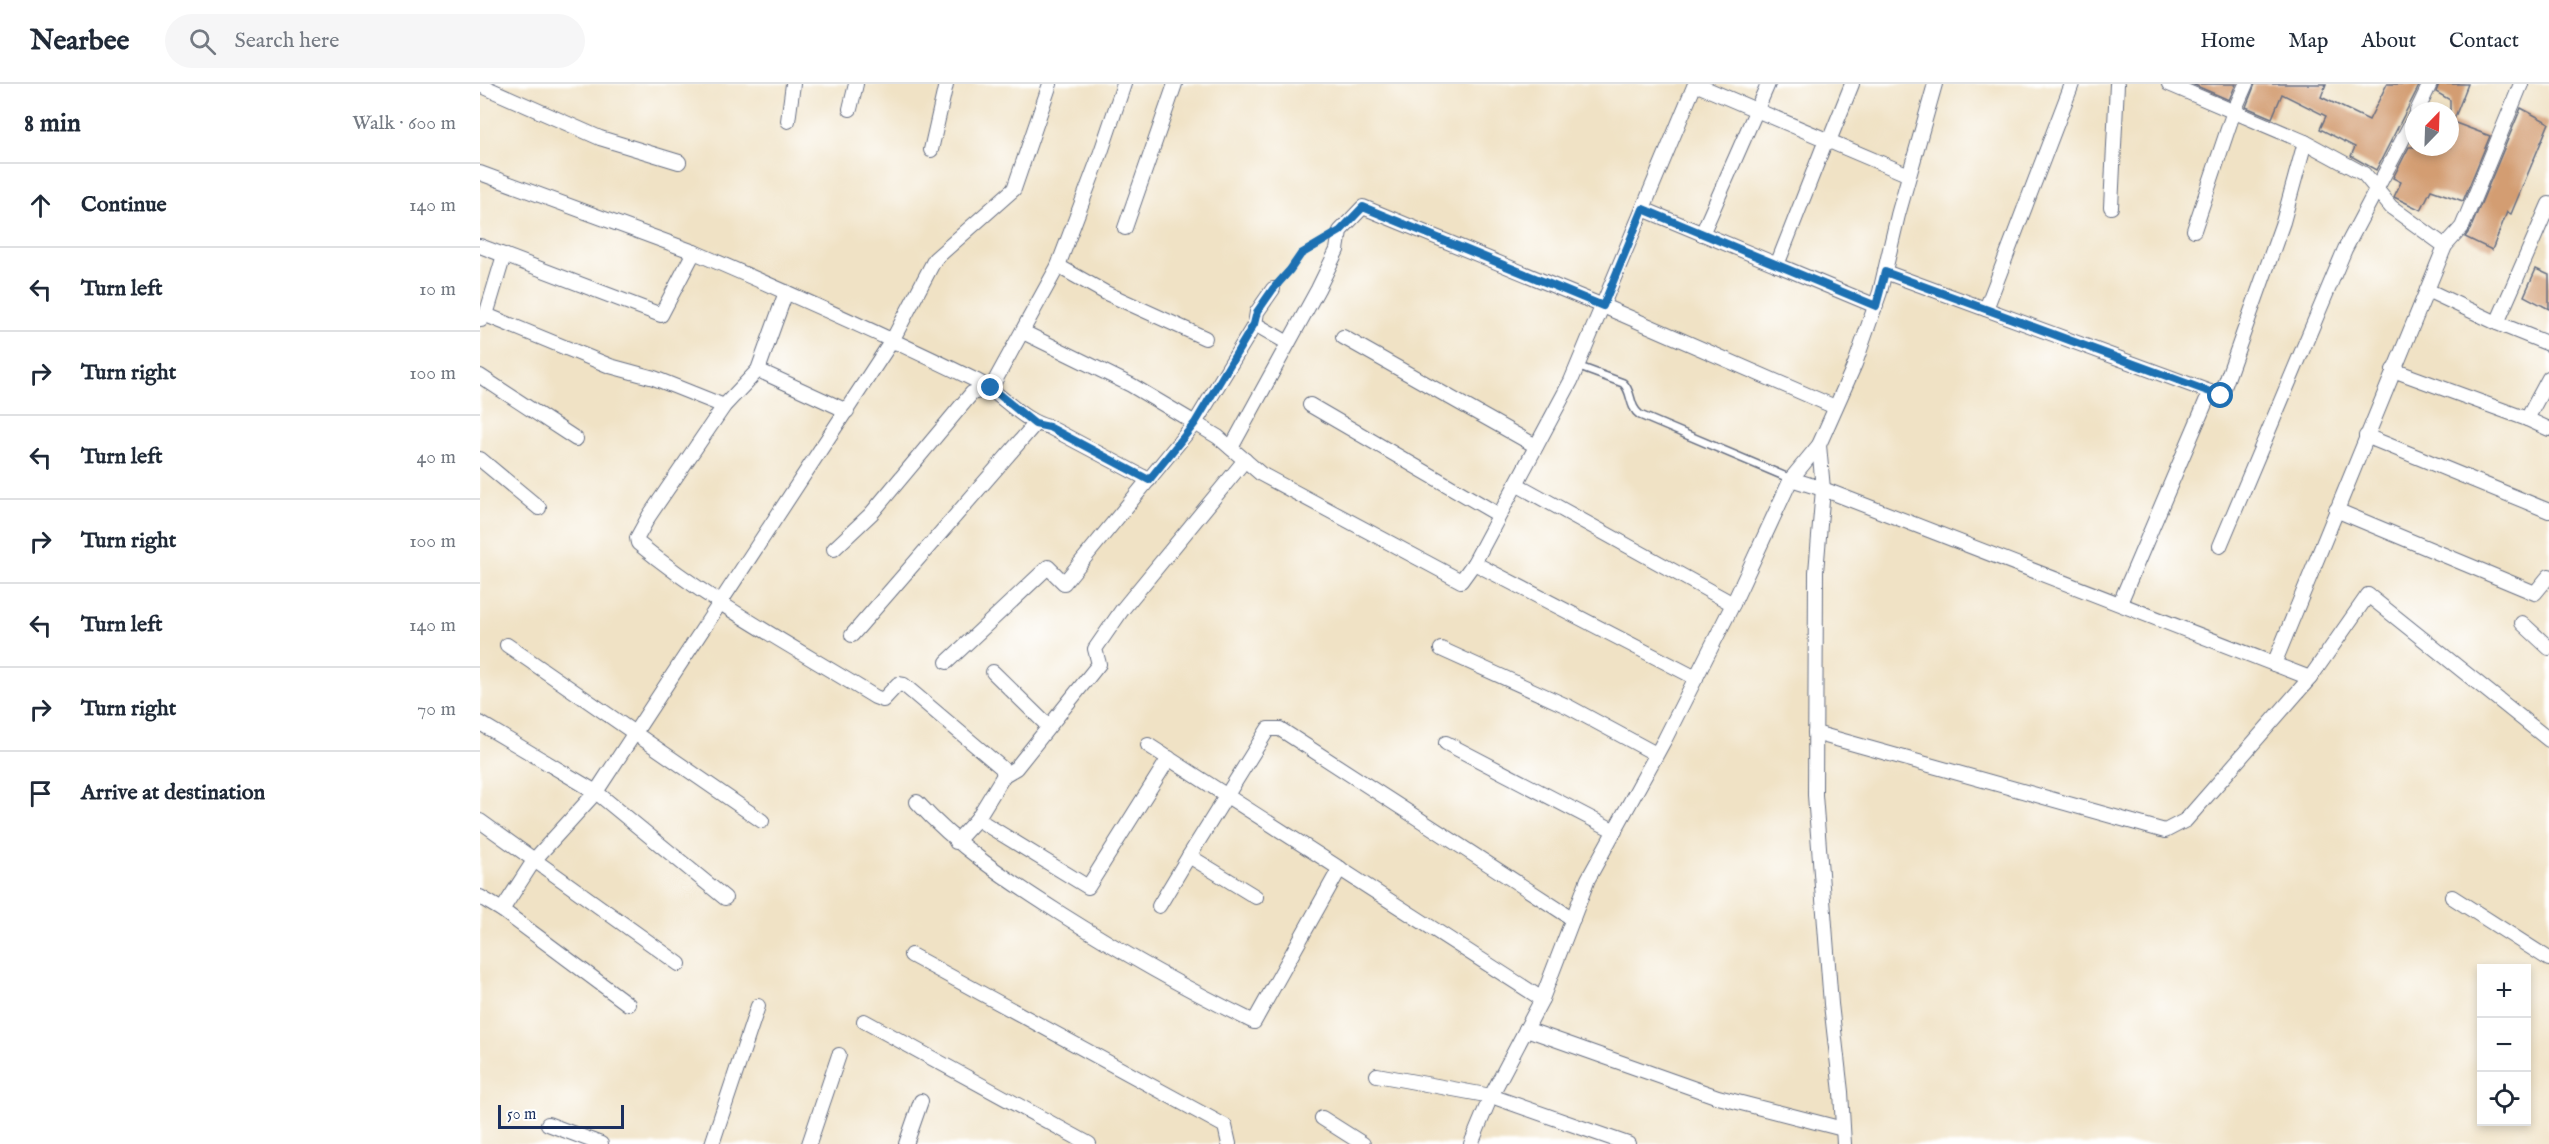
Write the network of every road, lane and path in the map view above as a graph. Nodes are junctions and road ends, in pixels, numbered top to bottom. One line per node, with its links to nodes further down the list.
1 (793, 84): 21 (street)
2 (856, 84): 18 (street)
3 (946, 84): 25 (street)
4 (1050, 84): 56 (street)
5 (1124, 84): 42 (street)
6 (1175, 84): 33 (street)
7 (1768, 84): 19 (street)
8 (1852, 84): 23 (street)
9 (1935, 84): 28 (street)
10 (2072, 84): 49 (street)
11 (2117, 84): 31 (street)
12 (2169, 84): 20 (street)
13 (2246, 84): 20 (street)
14 (2430, 84): 17 (street)
15 (2521, 84): 38 (street)
16 (480, 85): 26 (street)
17 (2421, 102)
18 (850, 109)
19 (1757, 111): 23 (street); 32 (street); 36 (street)
20 (2234, 111): 24 (street); 34 (street)
21 (788, 121)
22 (2405, 136): 29 (street)
23 (1828, 141): 28 (street); 41 (street)
24 (2305, 142): 29 (street); 65 (street)
25 (931, 150)
26 (679, 162)
27 (480, 173): 39 (street)
28 (1909, 175): 43 (street)
29 (2378, 190): 38 (street); 89 (street)
30 (2549, 204): 51 (street)
31 (2111, 207)
32 (1643, 209): 36 (street); 47 (street)
33 (1125, 228)
34 (2194, 230)
35 (1340, 231): 44 (path); 47 (street); 57 (street)
36 (1702, 234): 41 (street)
37 (480, 246): 40 (street)
38 (2445, 246): 45 (street)
39 (694, 252): 40 (street); 46 (street)
40 (504, 255): 50 (street)
41 (1777, 265): 48 (street)
42 (1058, 266): 53 (street); 55 (street)
43 (1885, 272): 48 (street); 49 (street)
44 (1273, 289): 52 (street)
45 (2427, 290): 51 (street); 61 (street)
46 (786, 292): 56 (street); 60 (street)
47 (1603, 306): 59 (street); 68 (street)
48 (1876, 306): 68 (street)
49 (1986, 309): 65 (street)
50 (483, 317): 67 (street)
51 (2497, 323): 58 (street)
52 (1254, 324): 57 (street); 71 (street)
53 (1023, 332): 64 (street); 71 (street)
54 (1342, 337): 77 (street)
55 (1205, 338)
56 (893, 339): 64 (street); 69 (street)
57 (1288, 343): 78 (street)
58 (2549, 344)
59 (1577, 366): 77 (street); 81 (lane)
60 (758, 370): 67 (street); 69 (street)
61 (2393, 370): 70 (street); 74 (street)
62 (480, 376): 75 (street)
63 (2549, 378): 70 (street)
64 (991, 388): 72 (street); 90 (street)
65 (2210, 392): 94 (street)
66 (1310, 405): 88 (street)
67 (724, 406): 93 (street)
68 (1835, 407): 76 (street)
69 (847, 411): 93 (street)
70 (2527, 419): 73 (street)
71 (1195, 423): 78 (street); 82 (street)
72 (1035, 424): 82 (street); 97 (street)
73 (2549, 429)
74 (2366, 436): 86 (street); 87 (street)
75 (576, 439)
76 (1819, 445): 81 (street); 84 (street)
77 (1536, 446): 83 (street)
78 (1231, 448): 80 (street)
79 (480, 459): 85 (street)
80 (1245, 460): 91 (street); 107 (street)
81 (1791, 479): 84 (street); 95 (street)
82 (1149, 480): 101 (street)
83 (1516, 484): 88 (street); 95 (street)
84 (1822, 489): 94 (street); 109 (street)
85 (540, 508)
86 (2336, 510): 92 (street); 102 (street)
87 (2549, 511)
88 (1499, 515): 91 (street)
89 (2220, 546)
90 (834, 549)
91 (1474, 563): 104 (street)
92 (2549, 576)
93 (722, 602): 108 (street); 115 (street)
94 (2120, 603): 102 (street)
95 (1733, 604): 104 (street)
96 (2522, 623): 99 (street)
97 (852, 635)
98 (507, 645): 108 (street)
99 (2549, 648)
100 (1441, 649): 113 (street)
101 (947, 662)
102 (2274, 664): 105 (street)
103 (993, 672): 107 (street)
104 (1695, 678): 113 (street)
105 (2310, 678): 109 (street); 110 (street)
106 (480, 723): 116 (street)
107 (1048, 726): 115 (street)
108 (635, 732): 116 (street); 121 (street)
109 (1815, 733): 148 (street)
110 (2549, 740)
111 (1446, 743): 122 (street)
112 (1148, 745): 114 (street)
113 (1656, 754): 122 (street)
114 (1169, 758): 117 (street); 119 (street)
115 (1004, 775): 119 (street)
116 (596, 792): 125 (street); 130 (street)
117 (1226, 794): 124 (street); 126 (street); 133 (street)
118 (917, 802): 123 (street)
119 (977, 819): 123 (street)
120 (480, 821): 125 (street)
121 (762, 821)
122 (1615, 831): 133 (street)
123 (956, 842): 126 (street)
124 (1189, 856): 128 (street); 131 (street)
125 (535, 860): 132 (street); 136 (street)
126 (1340, 868): 137 (street)
127 (480, 897): 132 (street)
128 (1256, 897)
129 (2452, 897): 135 (street)
130 (725, 898)
131 (1159, 906)
132 (502, 910): 138 (street)
133 (1573, 919): 137 (street)
134 (911, 955): 154 (street)
135 (2549, 959)
136 (679, 964)
137 (1542, 999): 141 (street)
138 (628, 1004)
139 (758, 1006): 150 (street)
140 (864, 1022): 153 (street)
141 (1526, 1029): 144 (street); 148 (street)
142 (839, 1055): 151 (street)
143 (1377, 1075): 144 (street)
144 (1491, 1096): 156 (street); 157 (street)
145 (921, 1101): 152 (street)
146 (1322, 1118): 155 (street)
147 (548, 1124): 149 (street)
148 (1843, 1129): 158 (street)
149 (601, 1144)
150 (712, 1144)
151 (809, 1144)
152 (906, 1144)
153 (1089, 1144)
154 (1229, 1144)
155 (1363, 1144)
156 (1471, 1144)
157 (1628, 1144)
158 (1844, 1144)

